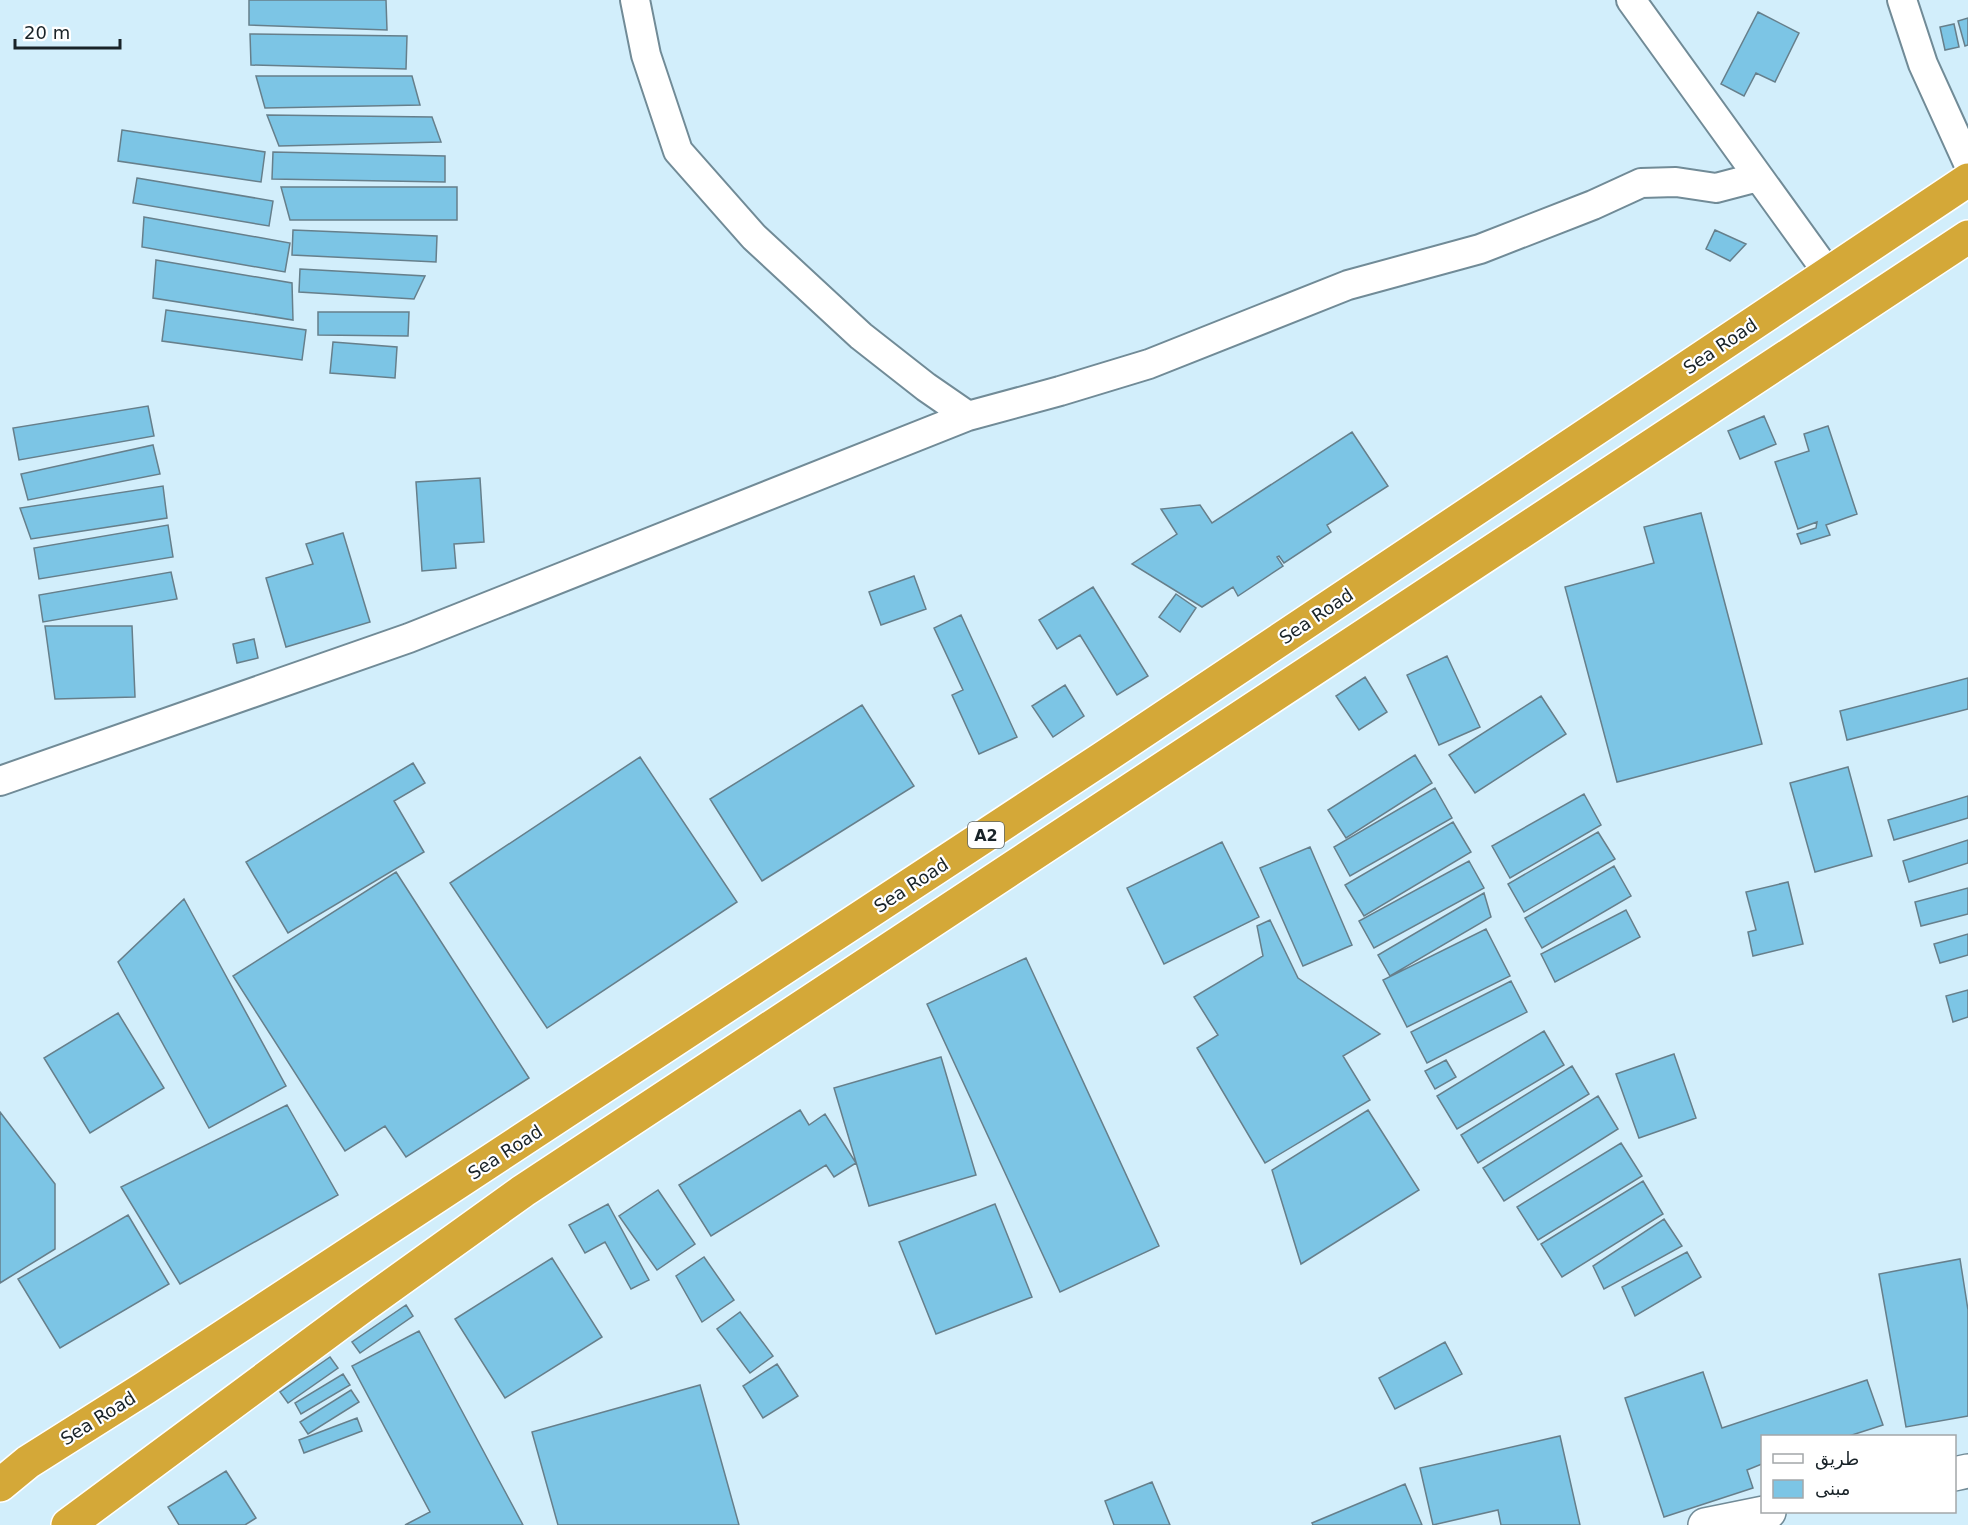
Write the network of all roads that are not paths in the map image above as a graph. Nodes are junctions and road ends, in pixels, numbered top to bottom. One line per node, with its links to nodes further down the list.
1 (635, 0): 9 (street)
2 (1632, 0): 5 (street)
3 (1902, 0): 4 (street)
4 (1968, 163)
5 (1758, 177): 8 (street); 9 (street)
6 (1968, 180): 8 (highway, Sea Road / A2)
7 (1968, 237): 11 (highway, A2)
8 (1828, 273): 10 (highway, Sea Road / A2)
9 (968, 416): 12 (street)
10 (1184, 704): 11 (highway); 13 (highway, Sea Road / A2)
11 (1206, 742): 14 (highway, A2)
12 (0, 781)
13 (335, 1263): 14 (highway); 15 (highway, Sea Road / A2)
14 (363, 1306): 19 (highway, A2)
15 (14, 1468): 16 (highway, Sea Road / A2)
16 (0, 1485)
17 (1765, 1513): 18 (main road)
18 (1721, 1523)
19 (68, 1525)

